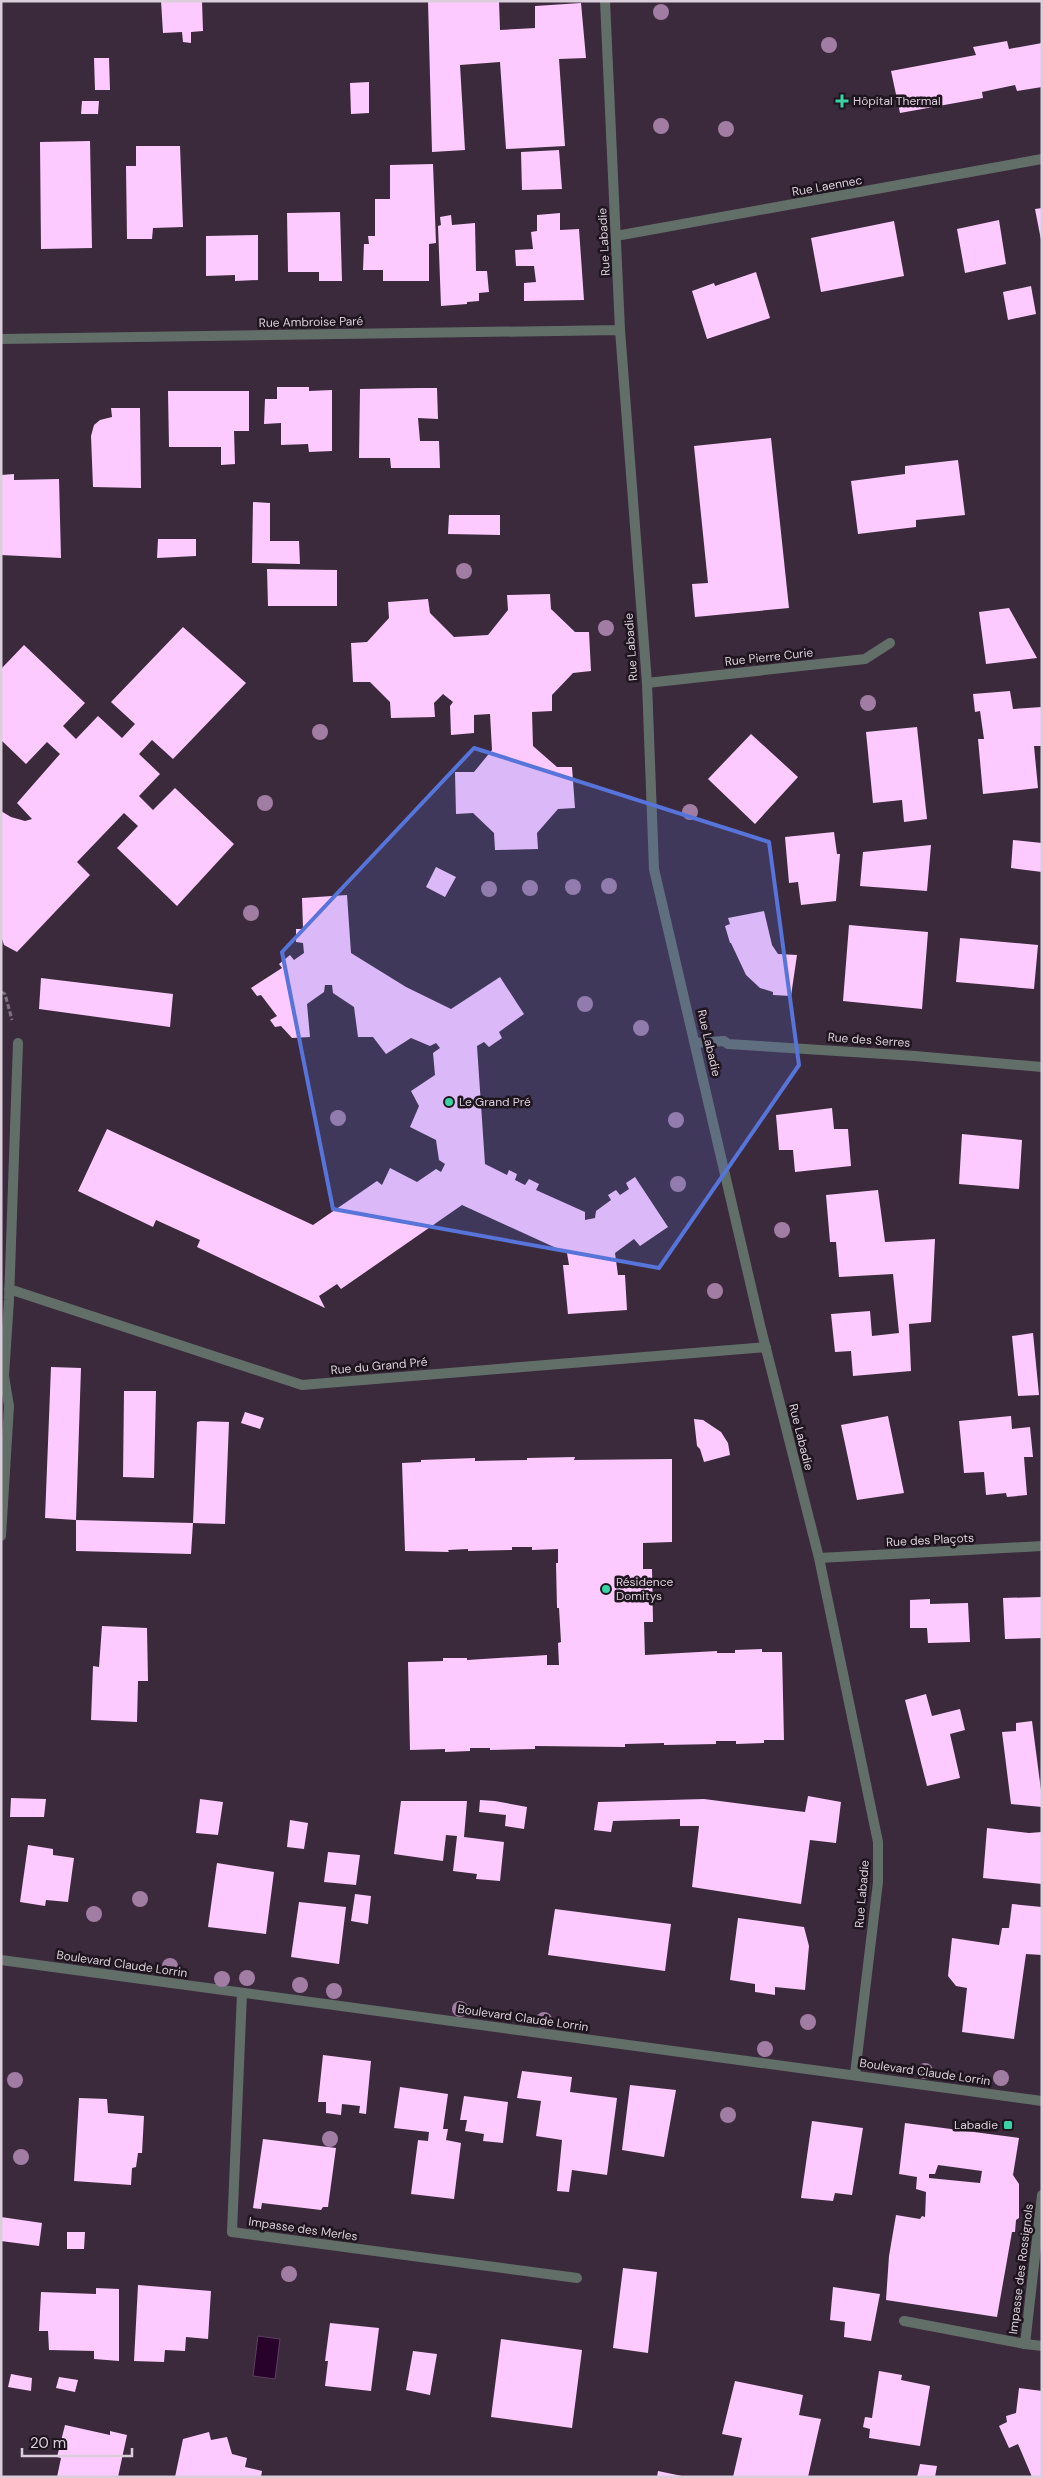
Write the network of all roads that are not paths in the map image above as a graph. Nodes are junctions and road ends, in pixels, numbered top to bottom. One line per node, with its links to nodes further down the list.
1 (605, 1): 3 (street, Rue Labadie)
2 (1042, 159): 3 (street, Rue Laennec)
3 (616, 236): 4 (street, Rue Labadie)
4 (620, 330): 5 (street, Rue Ambroise Paré); 7 (street, Rue Labadie)
5 (1, 339)
6 (890, 644): 7 (street, Rue Pierre Curie)
7 (646, 683): 8 (street, Rue Labadie)
8 (696, 1042): 10 (street, Rue des Serres); 12 (street, Rue Labadie)
9 (18, 1044): 11 (street)
10 (1042, 1067)
11 (9, 1289): 12 (street, Rue du Grand Pré); 13 (street)
12 (766, 1347): 16 (street, Rue Labadie)
13 (2, 1376): 14 (street)
14 (1, 1536)
15 (1042, 1546): 16 (street, Rue des Plaçots)
16 (819, 1558): 19 (street, Rue Labadie)
17 (1, 1960): 18 (street, Boulevard Claude Lorrin)
18 (242, 1993): 19 (street, Boulevard Claude Lorrin); 22 (street, Impasse des Merles)
19 (855, 2074): 20 (street, Boulevard Claude Lorrin)
20 (1042, 2101)
21 (1042, 2195): 24 (street, Impasse des Rossignols)
22 (577, 2278)
23 (904, 2322): 24 (street, Impasse des Rossignols)
24 (1025, 2344): 25 (street)
25 (1042, 2346)

